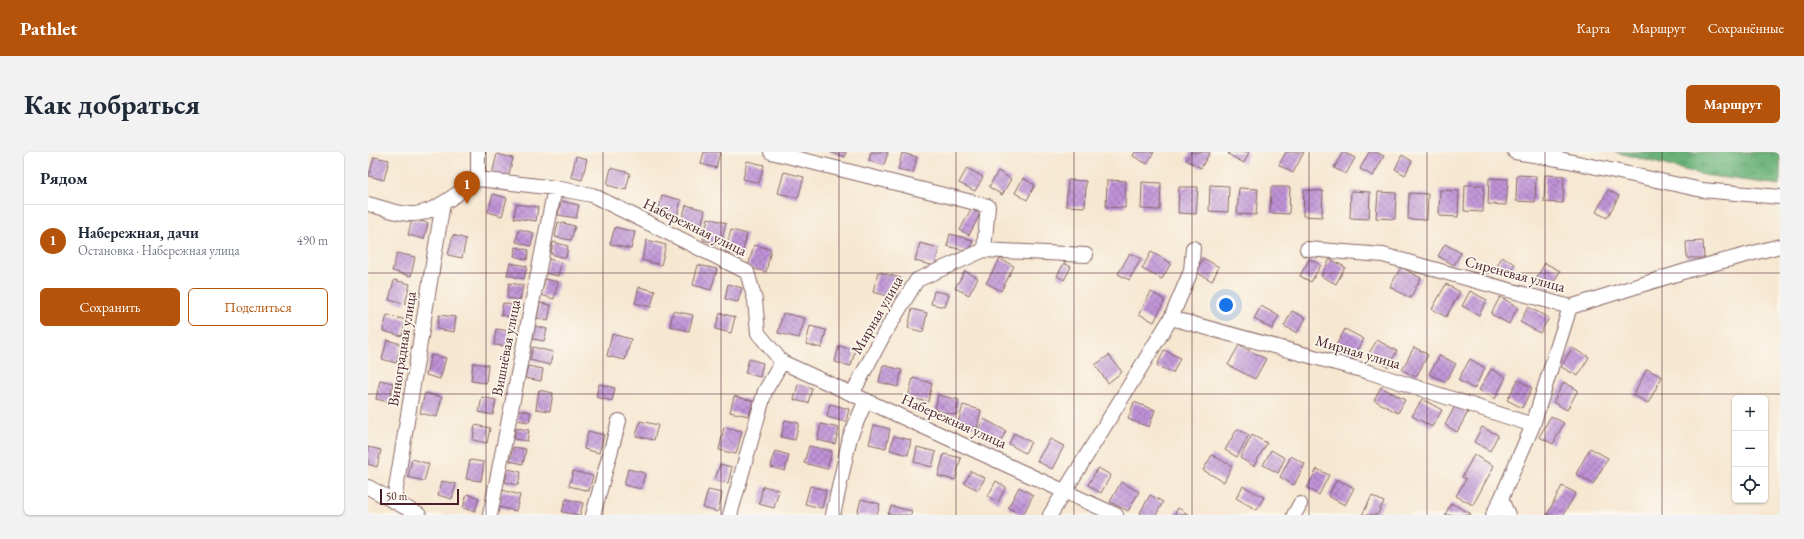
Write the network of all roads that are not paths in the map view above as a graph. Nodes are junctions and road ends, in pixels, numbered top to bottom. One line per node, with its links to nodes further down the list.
1 (478, 152): 4 (street)
2 (771, 152): 12 (street)
3 (1515, 152): 6 (street)
4 (478, 179): 5 (street, Набережная улица); 7 (street)
5 (555, 188): 16 (street, Набережная улица); 26 (street, Вишнёвая улица)
6 (1780, 197)
7 (443, 203): 8 (street); 24 (street, Виноградная улица)
8 (368, 204)
9 (1780, 246): 14 (street, Сиреневая улица)
10 (1193, 248): 15 (street)
11 (1307, 249): 14 (street, Сиреневая улица)
12 (984, 250): 13 (street, Мирная улица); 17 (street, Мирная улица)
13 (1086, 255)
14 (1570, 307): 20 (street)
15 (1171, 318): 20 (street, Мирная улица); 22 (street)
16 (782, 362): 17 (street, Набережная улица); 28 (street)
17 (852, 394): 18 (street, Набережная улица)
18 (866, 400): 22 (street, Набережная улица); 29 (street)
19 (619, 421): 27 (street)
20 (1533, 425): 23 (street)
21 (368, 487): 24 (street)
22 (1064, 490): 30 (street); 31 (street, Набережная улица)
23 (1501, 499): 32 (street); 33 (street)
24 (394, 500): 25 (street)
25 (419, 515)
26 (490, 515)
27 (593, 515)
28 (730, 515)
29 (833, 515)
30 (1050, 515)
31 (1116, 515)
32 (1493, 515)
33 (1508, 515)

